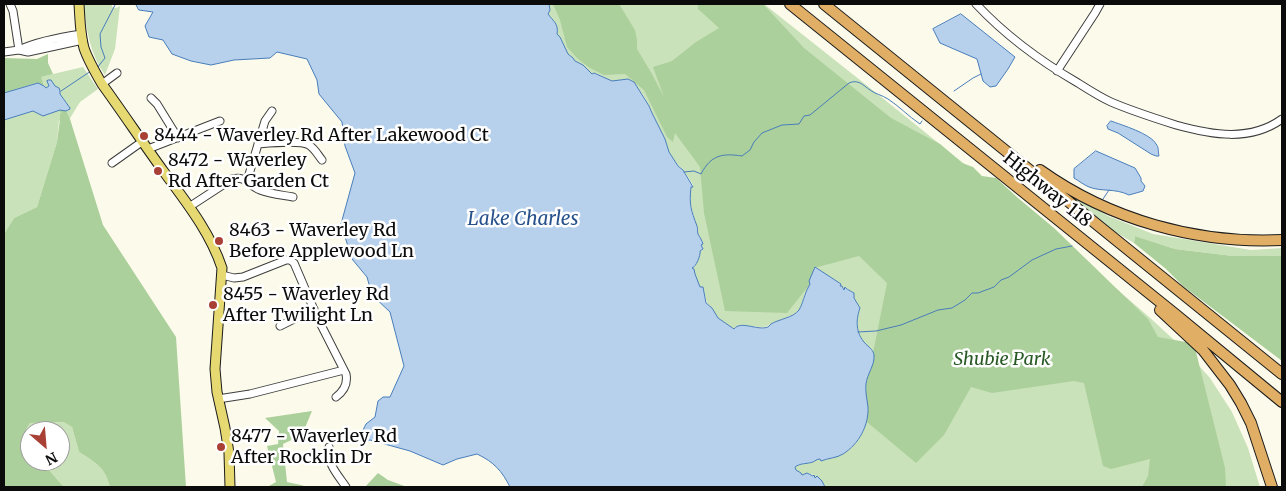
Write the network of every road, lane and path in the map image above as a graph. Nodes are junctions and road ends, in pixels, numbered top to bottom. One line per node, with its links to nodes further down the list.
1 (10, 4): 8 (street)
2 (79, 4): 7 (main road)
3 (790, 4): 27 (highway, Highway 118)
4 (824, 4): 13 (highway, Highway 118)
5 (976, 4): 10 (street)
6 (1100, 4): 10 (street)
7 (82, 37): 8 (street); 12 (main road)
8 (19, 50): 9 (street)
9 (4, 52)
10 (1057, 71): 16 (street)
11 (117, 73): 12 (street)
12 (99, 80): 19 (main road)
13 (919, 80): 28 (highway); 33 (highway, Highway 118)
14 (151, 98): 18 (street)
15 (272, 111): 20 (street)
16 (1282, 119)
17 (220, 120): 18 (street)
18 (178, 138): 21 (street)
19 (142, 141): 21 (main road); 23 (street)
20 (258, 144): 22 (street); 24 (street)
21 (148, 149): 26 (main road)
22 (322, 160)
23 (112, 163)
24 (247, 181): 25 (street); 26 (street)
25 (293, 197)
26 (189, 207): 29 (main road)
27 (1072, 231): 36 (highway, Highway 118); 40 (highway)
28 (1282, 240)
29 (222, 275): 30 (street); 35 (main road)
30 (314, 309): 31 (street); 32 (street)
31 (280, 326)
32 (344, 370): 34 (street); 35 (street)
33 (1282, 374)
34 (336, 396)
35 (218, 399): 38 (main road)
36 (1282, 402)
37 (329, 447): 39 (street)
38 (230, 487)
39 (346, 487)
40 (1272, 487)

